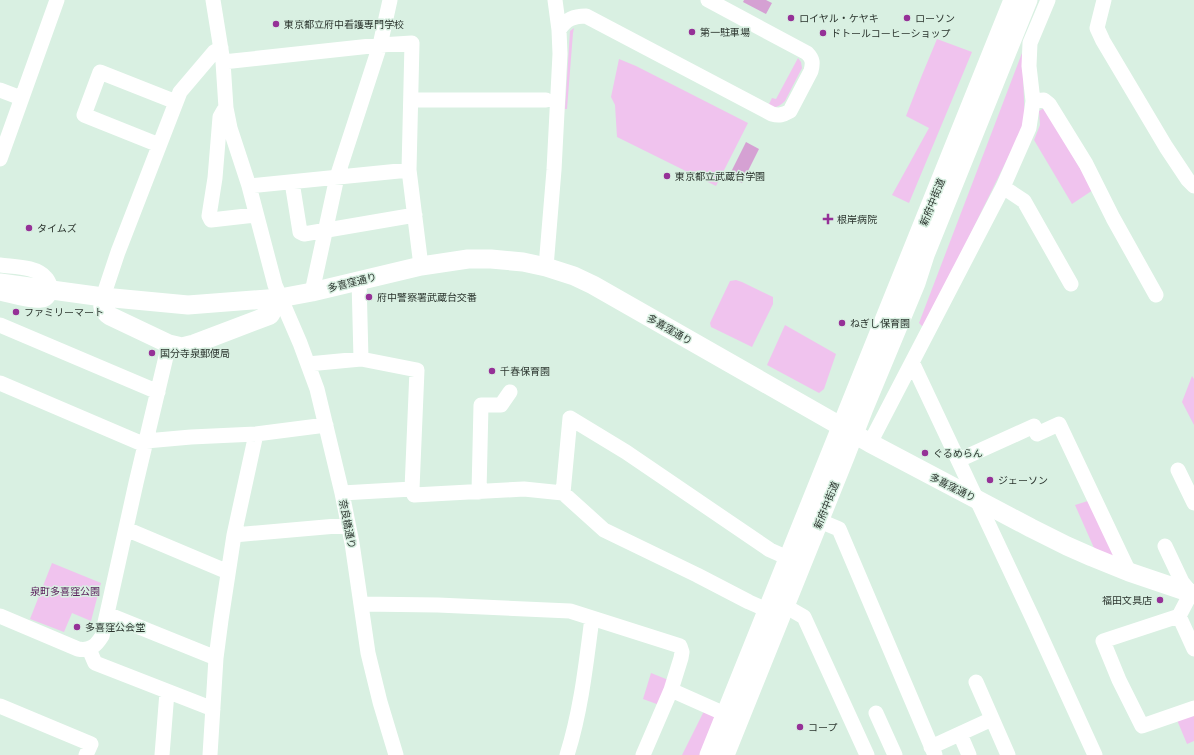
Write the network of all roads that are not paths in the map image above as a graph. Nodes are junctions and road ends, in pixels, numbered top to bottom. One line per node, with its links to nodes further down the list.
1 (57, 0): 15 (street)
2 (212, 0): 13 (street, 奈良橋通り)
3 (390, 0): 12 (street)
4 (556, 0): 10 (street); 11 (street)
5 (708, 0): 10 (street)
6 (1013, 0): 54 (main road, 新府中街道)
7 (1028, 0): 54 (main road, 新府中街道)
8 (1048, 0): 18 (street)
9 (1104, 0): 25 (street)
10 (586, 16): 11 (street)
11 (559, 30): 34 (street)
12 (380, 45): 13 (street); 16 (street); 24 (street)
13 (222, 55): 19 (street); 20 (street, 奈良橋通り)
14 (0, 90): 15 (street)
15 (21, 98): 22 (street)
16 (411, 100): 17 (street); 23 (street)
17 (546, 100)
18 (1032, 101): 28 (street); 41 (street)
19 (176, 102): 21 (street); 21 (street)
20 (226, 108): 27 (street, 奈良橋通り); 29 (street)
21 (159, 145): 42 (street)
22 (0, 159)
23 (409, 170): 24 (street); 30 (street)
24 (337, 176): 26 (street); 31 (street)
25 (1192, 180)
26 (292, 182): 27 (street); 31 (street)
27 (249, 186): 29 (street, 奈良橋通り)
28 (1003, 187): 37 (street); 47 (street)
29 (255, 214): 43 (street, 奈良橋通り)
30 (415, 215): 31 (street); 33 (street)
31 (326, 230): 39 (street)
32 (0, 265): 38 (street)
33 (421, 266): 34 (main road, 多喜窪通り); 35 (main road, 多喜窪通り)
34 (546, 267): 54 (main road, 多喜窪通り)
35 (359, 280): 39 (main road, 多喜窪通り); 46 (street)
36 (0, 283): 38 (main road)
37 (1071, 284)
38 (43, 289): 40 (street); 42 (main road, 多喜窪通り)
39 (312, 292): 43 (main road, 多喜窪通り)
40 (0, 293)
41 (1156, 295)
42 (103, 297): 43 (main road, 多喜窪通り); 45 (main road)
43 (280, 298): 45 (main road); 48 (street, 奈良橋通り)
44 (0, 325): 50 (street)
45 (170, 344): 50 (street)
46 (360, 359): 48 (street); 58 (street)
47 (912, 362): 54 (street); 56 (street)
48 (308, 364): 52 (street, 奈良橋通り)
49 (0, 383): 55 (street)
50 (158, 392): 55 (street)
51 (510, 392): 59 (street)
52 (326, 425): 53 (street); 60 (street, 奈良橋通り)
53 (256, 434): 55 (street); 67 (street)
54 (855, 434): 62 (main road, 多喜窪通り); 64 (main road, 新府中街道); 69 (main road, 新府中街道)
55 (146, 443): 66 (street)
56 (958, 460): 62 (street); 71 (street)
57 (1178, 470): 63 (street)
58 (412, 489): 59 (street); 60 (street)
59 (479, 492): 61 (street)
60 (342, 493): 65 (street, 奈良橋通り)
61 (563, 493): 69 (street); 74 (street)
62 (976, 499): 71 (main road, 多喜窪通り); 105 (street)
63 (1194, 503)
64 (820, 521): 74 (main road, 新府中街道); 92 (street)
65 (348, 525): 67 (street); 73 (street, 奈良橋通り)
66 (126, 529): 70 (street); 75 (street)
67 (234, 535): 70 (street)
68 (1165, 546): 72 (street)
69 (788, 558): 74 (main road, 新府中街道)
70 (228, 572): 81 (street)
71 (1129, 572): 72 (main road, 多喜窪通り)
72 (1192, 594): 77 (street)
73 (361, 604): 78 (street); 96 (street, 奈良橋通り)
74 (776, 608): 89 (main road, 新府中街道); 100 (main road, 新府中街道); 101 (street)
75 (107, 614): 79 (street); 81 (street)
76 (0, 616): 79 (street)
77 (1179, 616): 80 (street); 86 (street)
78 (592, 618): 83 (street); 97 (street)
79 (89, 649): 84 (street)
80 (1194, 649)
81 (216, 658): 87 (street)
82 (976, 682): 90 (street)
83 (671, 690): 89 (street); 98 (street)
84 (167, 692): 87 (street); 94 (street)
85 (0, 706): 93 (street)
86 (1194, 708)
87 (213, 709): 95 (street)
88 (876, 713): 102 (street)
89 (725, 714): 99 (main road, 新府中街道)
90 (992, 719): 91 (street); 104 (street)
91 (960, 734): 92 (street); 103 (street)
92 (931, 752)
93 (86, 755)
94 (162, 755)
95 (210, 755)
96 (396, 755)
97 (567, 755)
98 (643, 755)
99 (709, 755)
100 (725, 755)
101 (866, 755)
102 (895, 755)
103 (969, 755)
104 (1008, 755)
105 (1095, 755)

